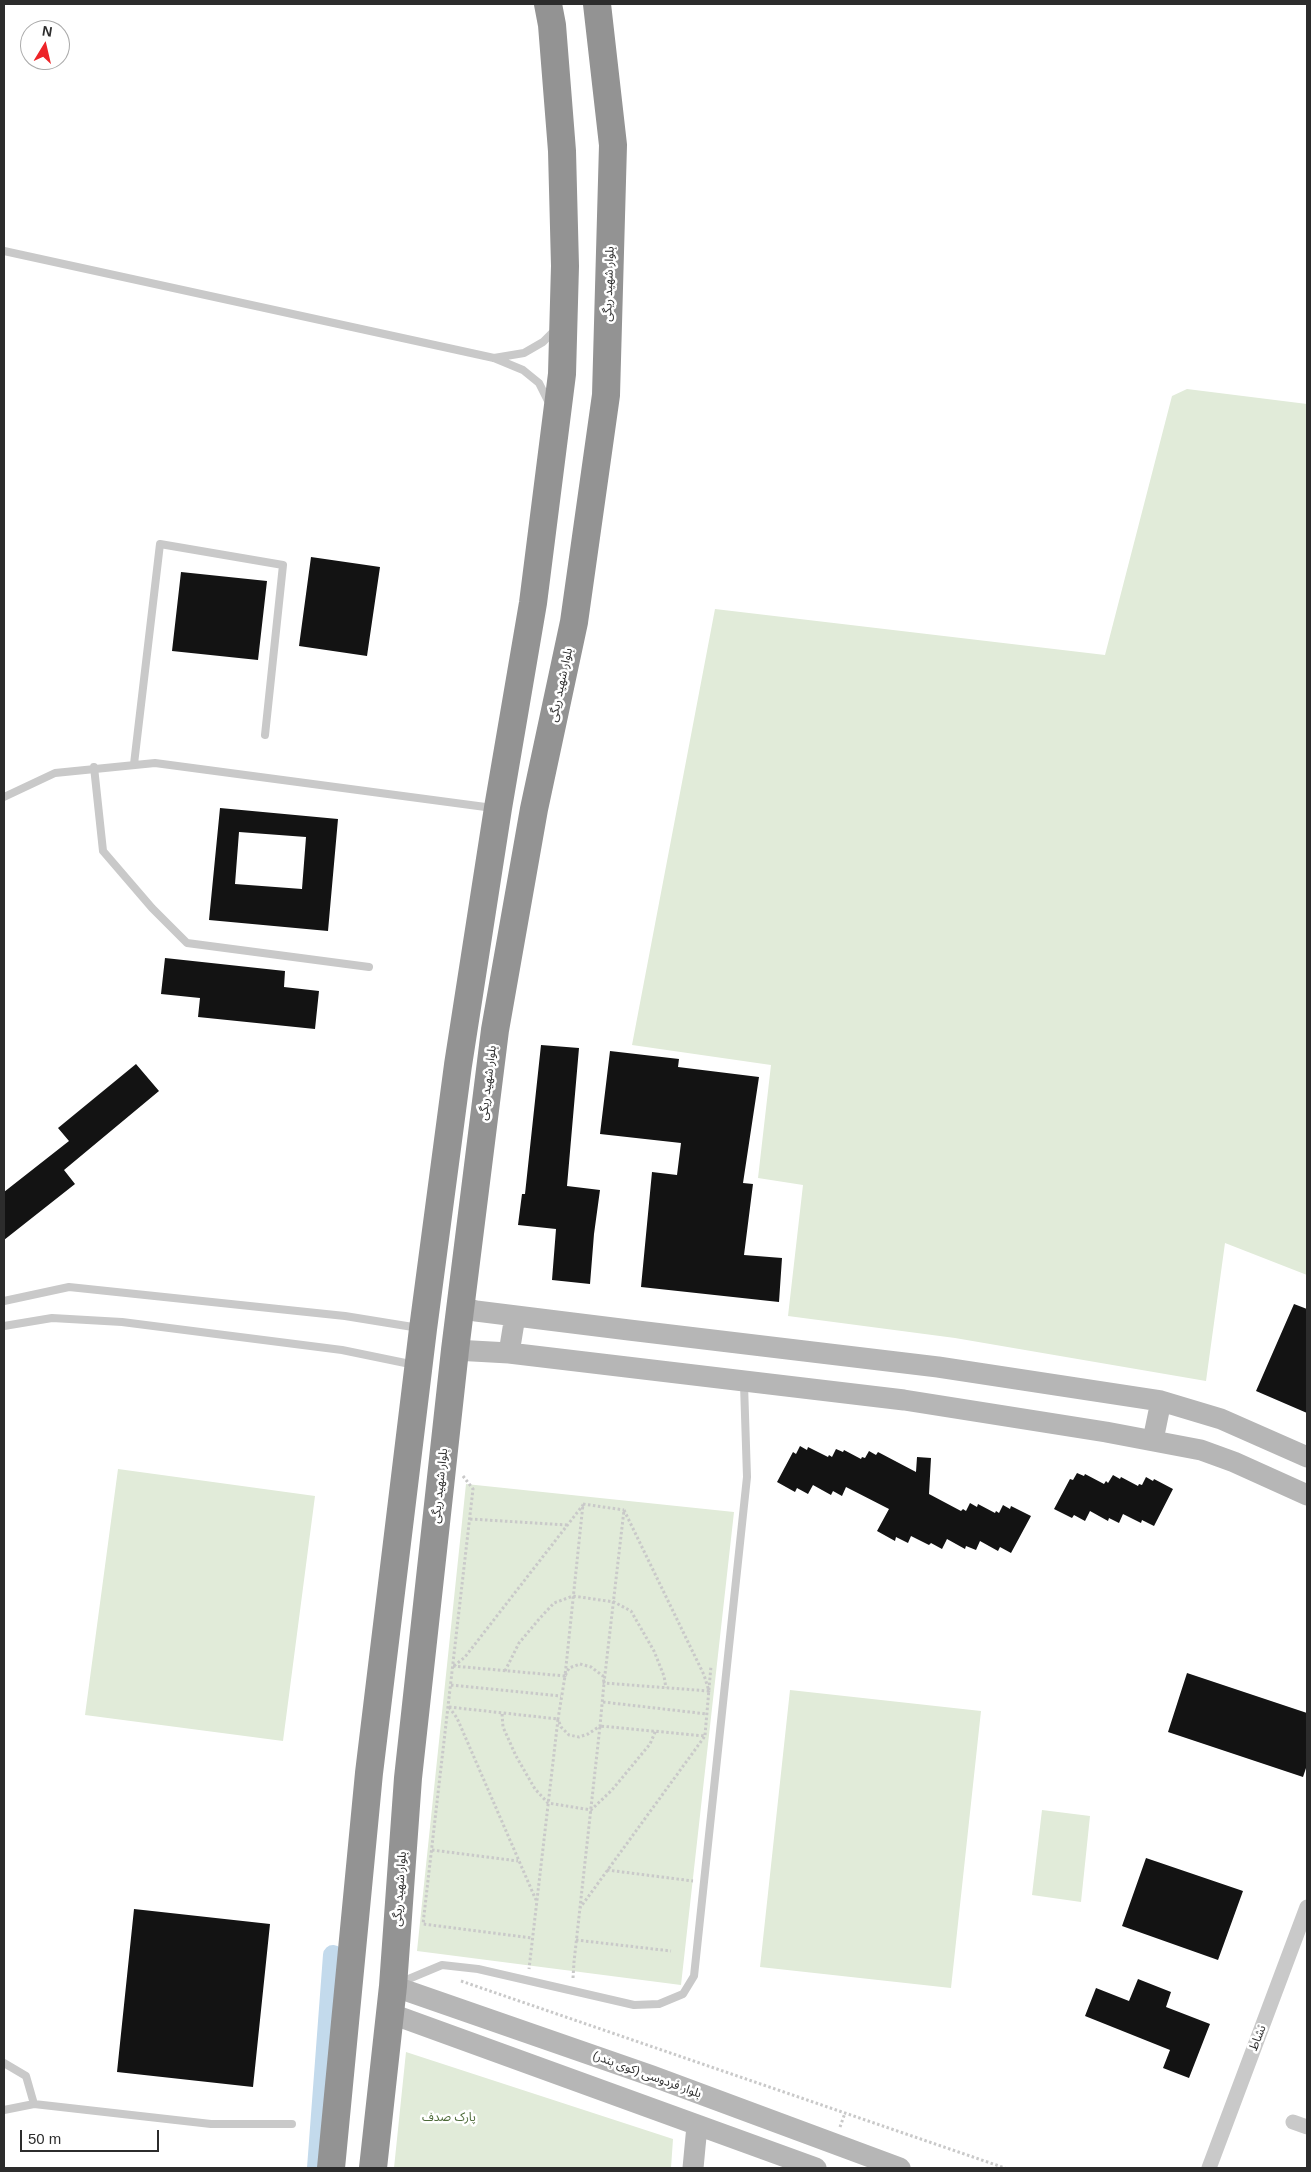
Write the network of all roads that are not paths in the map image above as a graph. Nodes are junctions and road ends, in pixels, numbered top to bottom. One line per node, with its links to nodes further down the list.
1 (548, 4): 4 (highway)
2 (597, 4): 14 (highway, بلوار شهید ریگی)
3 (4, 251): 5 (lane)
4 (564, 316): 5 (lane); 6 (highway)
5 (494, 358): 6 (lane)
6 (556, 418): 11 (highway)
7 (265, 735): 8 (lane)
8 (134, 764): 9 (lane); 11 (lane)
9 (94, 768): 10 (lane); 12 (lane)
10 (4, 796)
11 (498, 808): 17 (highway)
12 (369, 967)
13 (4, 1301): 17 (lane)
14 (460, 1307): 15 (street); 18 (highway, بلوار شهید ریگی)
15 (515, 1316): 19 (street); 22 (street)
16 (4, 1326): 20 (lane)
17 (423, 1329): 20 (highway)
18 (455, 1350): 19 (street); 27 (highway, بلوار شهید ریگی)
19 (509, 1353): 21 (street)
20 (419, 1366): 38 (highway)
21 (744, 1382): 23 (street); 27 (lane)
22 (1161, 1402): 23 (street); 24 (street)
23 (1153, 1440): 25 (street)
24 (1307, 1457)
25 (1307, 1495)
26 (1307, 1907): 43 (street, نشاط)
27 (393, 1986): 28 (street, بلوار فردوسی (کوی بندر)); 29 (highway, بلوار شهید ریگی)
28 (425, 1998): 30 (street); 32 (street, بلوار فردوسی (کوی بندر))
29 (389, 2013): 30 (street); 39 (highway, بلوار شهید ریگی)
30 (415, 2022): 34 (street)
31 (4, 2063): 33 (lane)
32 (652, 2076): 34 (street); 42 (street, بلوار فردوسی (کوی بندر))
33 (34, 2104): 35 (lane); 36 (lane)
34 (640, 2104): 37 (street)
35 (4, 2110)
36 (292, 2124)
37 (697, 2126): 40 (street); 41 (street)
38 (331, 2168)
39 (373, 2168)
40 (693, 2168)
41 (816, 2168)
42 (900, 2168)
43 (1209, 2168)

